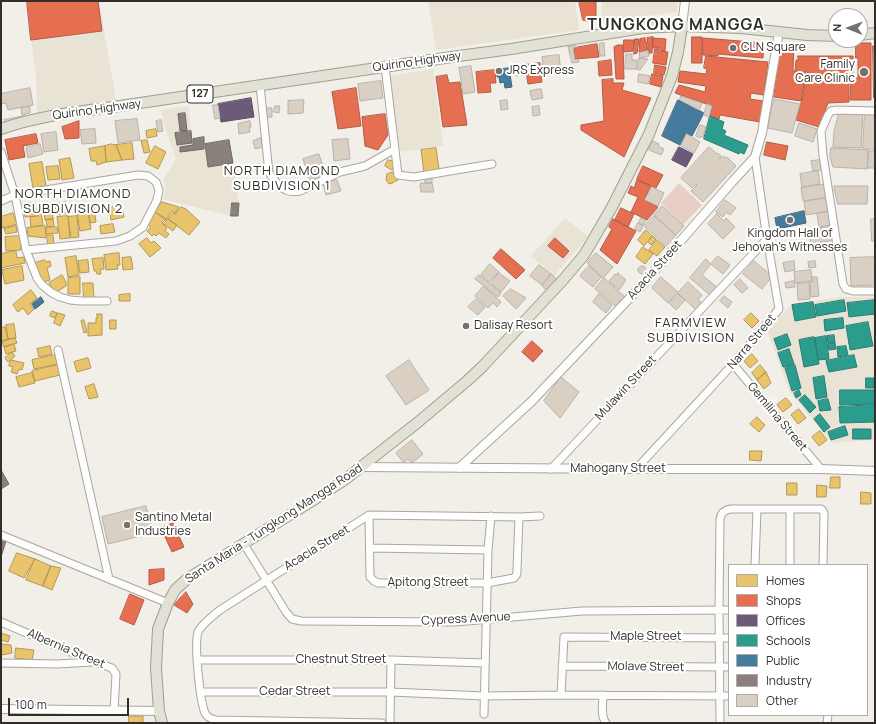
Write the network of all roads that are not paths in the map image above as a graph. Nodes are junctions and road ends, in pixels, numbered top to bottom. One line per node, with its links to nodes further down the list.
1 (685, 1): 2 (street)
2 (682, 26): 3 (main road, Quirino Highway / 127); 5 (main road, Quirino Highway / 127); 21 (main road, Santa Maria - Tungkong Mangga Road)
3 (779, 32): 4 (main road, Quirino Highway / 127); 11 (street, Acacia Street)
4 (828, 36)
5 (385, 66): 6 (main road, Quirino Highway / 127); 9 (street)
6 (260, 85): 8 (main road, Quirino Highway / 127); 9 (street)
7 (875, 111): 17 (street)
8 (1, 129)
9 (395, 149): 12 (street)
10 (1, 152): 13 (street)
11 (755, 157): 15 (street, Narra Street); 22 (street, Acacia Street)
12 (492, 164)
13 (15, 195): 14 (street); 16 (street); 16 (street)
14 (1, 201)
15 (767, 239): 20 (street, Narra Street); 23 (street, Mulawin Street)
16 (26, 250): 18 (street)
17 (875, 291)
18 (107, 301)
19 (58, 350): 40 (street)
20 (733, 364): 24 (street, Gemilina Street); 25 (street, Narra Street)
21 (362, 466): 22 (street, Mahogany Street); 34 (main road, Santa Maria - Tungkong Mangga Road)
22 (459, 468): 23 (street, Mahogany Street)
23 (551, 468): 25 (street, Mahogany Street)
24 (821, 469): 25 (street, Mahogany Street); 26 (street, Mahogany Street)
25 (636, 470)
26 (875, 471)
27 (756, 509): 28 (street); 37 (street); 44 (street)
28 (790, 509): 38 (street); 39 (street)
29 (369, 515): 30 (street); 35 (street); 41 (street, Acacia Street)
30 (491, 516): 32 (street); 36 (street)
31 (540, 516): 32 (street)
32 (518, 517): 42 (street, Apitong Street)
33 (1, 535): 40 (street)
34 (244, 544): 41 (street, Cypress Avenue); 43 (main road, Santa Maria - Tungkong Mangga Road)
35 (370, 548): 36 (street); 42 (street, Apitong Street)
36 (488, 550): 42 (street)
37 (755, 564)
38 (790, 564)
39 (823, 564)
40 (109, 579): 43 (street)
41 (266, 580): 46 (street, Cypress Avenue); 50 (street, Acacia Street)
42 (487, 583): 46 (street)
43 (168, 603): 67 (main road, Santa Maria - Tungkong Mangga Road)
44 (719, 610): 45 (street, Cypress Avenue); 46 (street, Cypress Avenue); 48 (street)
45 (728, 610)
46 (486, 620): 54 (street)
47 (1, 622): 52 (street, Albernia Street)
48 (719, 638): 49 (street, Maple Street); 55 (street, Maple Street); 56 (street)
49 (728, 638)
50 (197, 660): 51 (street, Chestnut Street); 58 (street, Acacia Street)
51 (391, 660): 54 (street, Chestnut Street); 59 (street)
52 (94, 662): 53 (street); 66 (street, Albernia Street)
53 (1, 663)
54 (485, 663): 62 (street)
55 (562, 666): 56 (street, Molave Street); 60 (street)
56 (719, 667): 57 (street, Molave Street); 63 (street)
57 (728, 667)
58 (200, 692): 59 (street, Cedar Street); 70 (street, Acacia Street)
59 (390, 692): 62 (street, Cedar Street); 71 (street)
60 (561, 695): 61 (street, Cedar Street); 62 (street, Cedar Street)
61 (603, 695): 63 (street, Cedar Street); 72 (street)
62 (484, 696): 68 (street)
63 (720, 696): 64 (street, Cedar Street); 73 (street)
64 (728, 696)
65 (1, 709): 66 (street)
66 (114, 711): 67 (street)
67 (159, 711): 69 (main road, Santa Maria - Tungkong Mangga Road)
68 (484, 714)
69 (162, 723)
70 (382, 723)
71 (390, 723)
72 (606, 723)
73 (720, 723)

